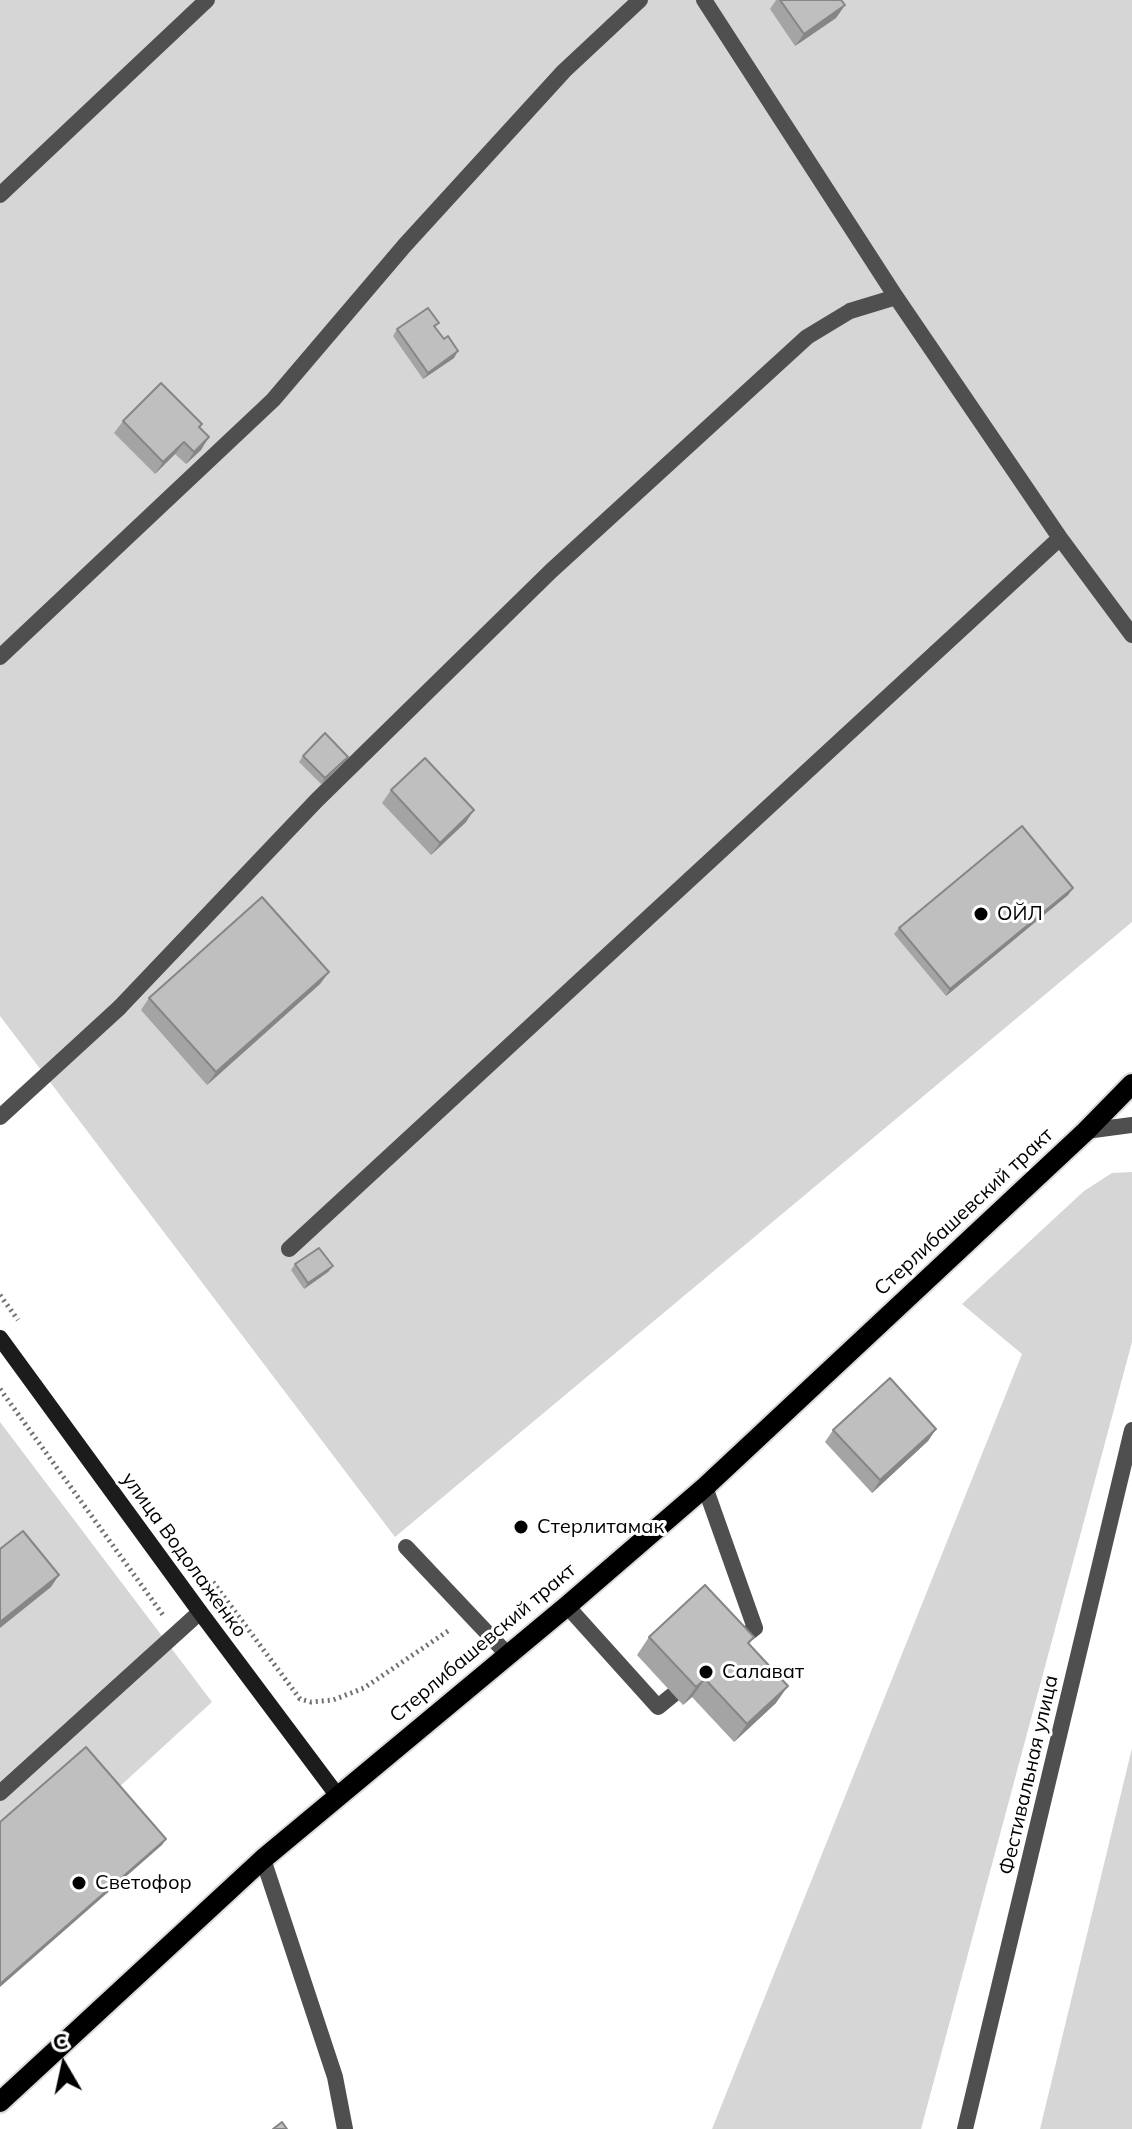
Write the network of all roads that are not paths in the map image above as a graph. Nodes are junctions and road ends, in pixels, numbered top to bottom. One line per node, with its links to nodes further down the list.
1 (207, 0): 4 (street)
2 (640, 0): 8 (street)
3 (704, 0): 5 (street)
4 (0, 195)
5 (896, 297): 6 (street); 10 (street)
6 (1060, 538): 7 (street); 13 (street)
7 (1132, 635)
8 (0, 657)
9 (1132, 1084): 12 (main road, Стерлибашевский тракт)
10 (0, 1117)
11 (1132, 1125): 12 (street)
12 (1086, 1131): 16 (main road, Стерлибашевский тракт)
13 (289, 1249)
14 (0, 1338): 19 (main road, улица Водолаженко)
15 (1132, 1430): 26 (street, Фестивальная улица)
16 (705, 1487): 18 (main road, Стерлибашевский тракт); 18 (street)
17 (406, 1547): 20 (street)
18 (567, 1606): 20 (main road, Стерлибашевский тракт)
19 (200, 1612): 21 (street); 22 (main road, улица Водолаженко)
20 (508, 1655): 22 (main road, Стерлибашевский тракт)
21 (0, 1793)
22 (337, 1795): 23 (main road, Стерлибашевский тракт)
23 (263, 1859): 24 (main road, Стерлибашевский тракт); 25 (street)
24 (0, 2102)
25 (345, 2129)
26 (965, 2129)

